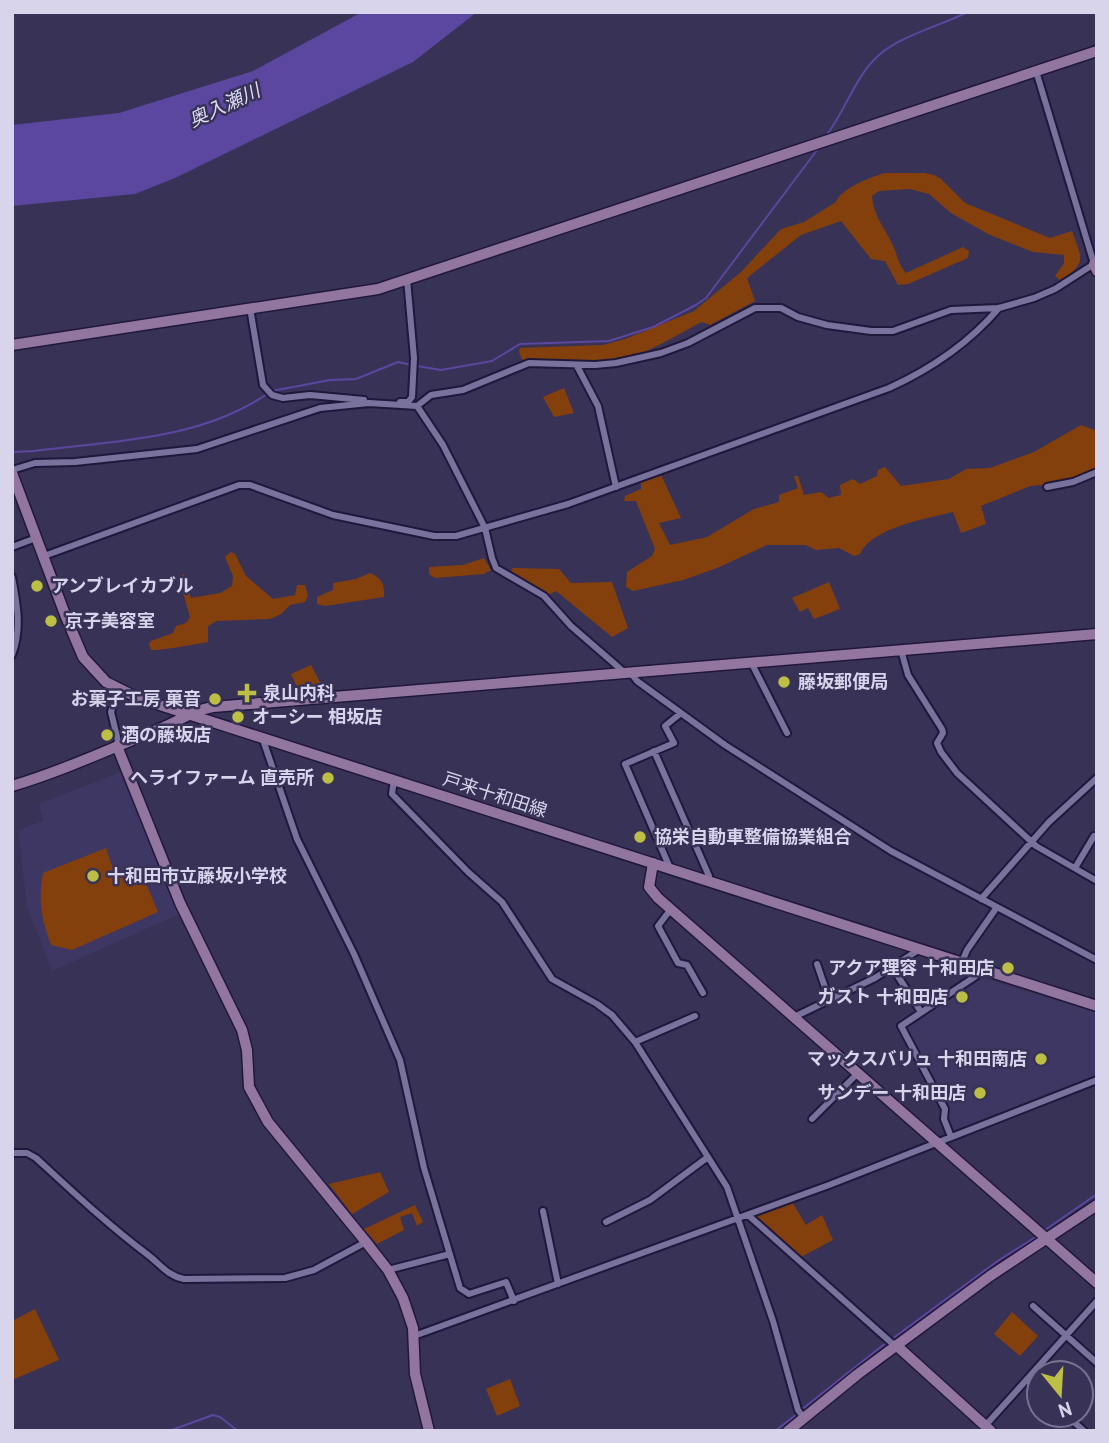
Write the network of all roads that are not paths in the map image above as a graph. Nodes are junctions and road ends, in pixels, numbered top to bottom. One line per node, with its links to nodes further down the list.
1 (1097, 51): 2 (street)
2 (1036, 71): 3 (street); 4 (street)
3 (1095, 267): 5 (street)
4 (408, 279): 6 (street); 10 (street)
5 (999, 308): 8 (street); 14 (street)
6 (250, 309): 7 (street); 9 (street)
7 (12, 345)
8 (577, 366): 11 (street); 14 (street)
9 (372, 404): 10 (street); 12 (street)
10 (392, 405): 11 (street)
11 (418, 406): 16 (street)
12 (12, 471): 17 (street, 戸来十和田線)
13 (1097, 472): 15 (street)
14 (615, 487): 16 (street)
15 (1047, 487)
16 (485, 528): 19 (street); 25 (street)
17 (37, 538): 18 (street); 19 (street, 戸来十和田線)
18 (12, 547)
19 (44, 556): 26 (street, 戸来十和田線)
20 (12, 577): 23 (street)
21 (1097, 634): 22 (street)
22 (901, 650): 24 (street); 37 (street)
23 (12, 655)
24 (751, 662): 25 (street); 29 (street)
25 (627, 672): 27 (street); 28 (street)
26 (118, 690): 28 (street, 戸来十和田線); 31 (street)
27 (681, 713): 32 (street); 43 (street)
28 (189, 714): 30 (street, 戸来十和田線); 31 (street)
29 (787, 733)
30 (262, 737): 34 (street, 戸来十和田線); 73 (street)
31 (118, 746): 35 (street); 72 (street)
32 (654, 751): 39 (street); 41 (street)
33 (1097, 778): 37 (street)
34 (394, 779): 38 (street, 戸来十和田線); 58 (street)
35 (12, 786)
36 (1094, 836): 40 (street)
37 (1031, 841): 40 (street); 43 (street)
38 (653, 863): 39 (street, 戸来十和田線); 45 (street)
39 (670, 868): 41 (street, 戸来十和田線)
40 (1075, 868): 42 (street)
41 (708, 880): 46 (street, 戸来十和田線)
42 (1097, 881)
43 (981, 899): 44 (street)
44 (997, 907): 47 (street); 48 (street)
45 (671, 909): 52 (street); 57 (street)
46 (920, 949): 48 (street, 戸来十和田線); 50 (street)
47 (1097, 960)
48 (962, 962): 51 (street, 戸来十和田線)
49 (817, 964): 53 (street)
50 (892, 967): 53 (street); 55 (street)
51 (985, 970): 54 (street, 戸来十和田線); 55 (street)
52 (703, 993)
53 (829, 999): 57 (street)
54 (1097, 1006)
55 (921, 1012): 62 (street)
56 (695, 1016): 58 (street)
57 (794, 1017): 59 (street)
58 (635, 1042): 65 (street)
59 (857, 1074): 61 (street); 63 (street)
60 (1097, 1080): 62 (street)
61 (812, 1119)
62 (951, 1137): 63 (street)
63 (938, 1144): 68 (street); 71 (street)
64 (12, 1153): 72 (street)
65 (709, 1157): 69 (street); 70 (street)
66 (1097, 1205): 71 (street)
67 (543, 1211): 76 (street)
68 (748, 1215): 69 (street); 82 (street)
69 (737, 1218): 76 (street); 86 (street)
70 (606, 1222)
71 (1046, 1239): 75 (street); 82 (street)
72 (366, 1242): 74 (street)
73 (450, 1254): 74 (street); 77 (street)
74 (388, 1270): 80 (street)
75 (1097, 1283)
76 (558, 1284): 77 (street)
77 (514, 1301): 80 (street)
78 (1097, 1301): 81 (street)
79 (1033, 1306): 81 (street)
80 (414, 1336): 88 (street)
81 (1067, 1336): 83 (street); 84 (street)
82 (892, 1343): 86 (street); 87 (street)
83 (1046, 1359)
84 (1097, 1363)
85 (1025, 1382): 87 (street)
86 (801, 1414): 89 (street)
87 (988, 1428)
88 (429, 1431)
89 (788, 1431)

